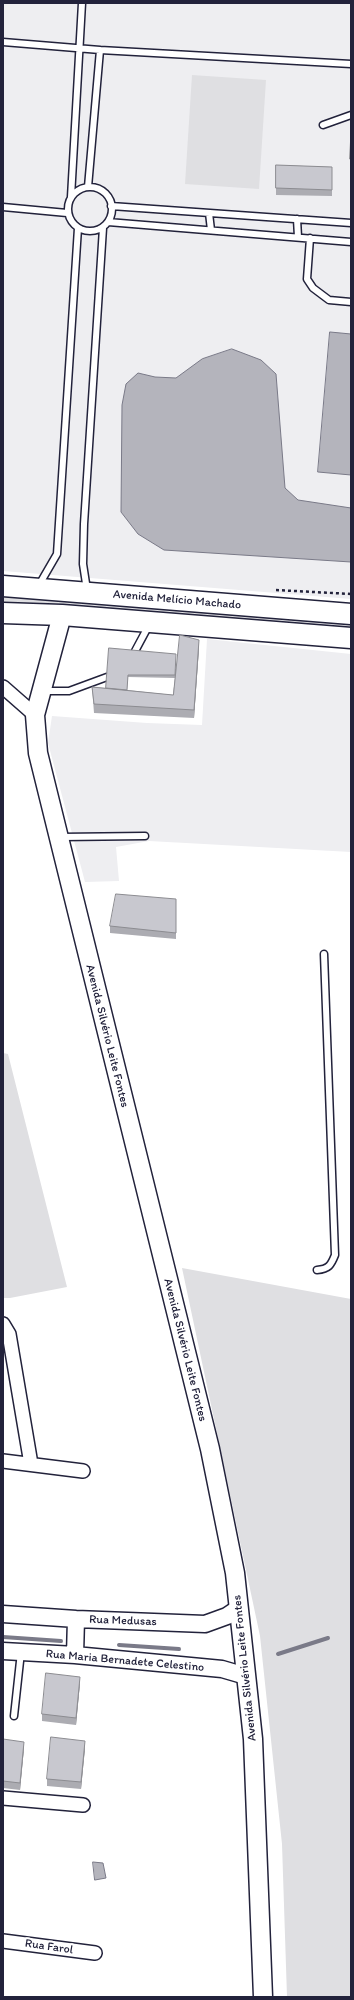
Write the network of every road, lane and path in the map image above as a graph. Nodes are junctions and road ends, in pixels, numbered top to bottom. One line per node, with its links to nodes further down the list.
1 (82, 3): 3 (lane)
2 (3, 42): 3 (lane)
3 (78, 49): 4 (lane); 9 (lane)
4 (100, 50): 5 (lane); 8 (lane)
5 (351, 64)
6 (351, 115): 7 (lane)
7 (323, 125)
8 (88, 187): 9 (lane); 11 (lane)
9 (71, 197): 12 (lane)
10 (3, 206): 12 (lane)
11 (112, 206): 13 (lane); 15 (lane)
12 (67, 213): 17 (lane)
13 (209, 213): 14 (lane); 19 (lane)
14 (297, 219): 16 (lane); 20 (lane)
15 (108, 222): 18 (lane); 19 (lane)
16 (351, 223)
17 (78, 228): 18 (lane); 25 (lane)
18 (103, 228): 26 (lane)
19 (211, 230): 20 (lane)
20 (298, 237): 21 (lane)
21 (310, 238): 22 (lane); 23 (lane)
22 (351, 242)
23 (351, 302)
24 (3, 586): 25 (main road, Avenida Melício Machado)
25 (36, 589): 26 (main road, Avenida Melício Machado)
26 (88, 592): 28 (main road, Avenida Melício Machado)
27 (5, 613): 29 (main road, Avenida Melício Machado)
28 (351, 614)
29 (62, 615): 30 (main road, Avenida Melício Machado); 35 (main road, Avenida Silvério Leite Fontes)
30 (149, 623): 31 (main road, Avenida Melício Machado); 32 (lane)
31 (351, 638)
32 (134, 653)
33 (107, 677): 35 (lane)
34 (3, 687): 36 (street)
35 (42, 691): 36 (main road, Avenida Silvério Leite Fontes)
36 (36, 715): 38 (main road, Avenida Silvério Leite Fontes)
37 (145, 836): 38 (lane)
38 (57, 837): 45 (main road, Avenida Silvério Leite Fontes)
39 (324, 954): 40 (lane)
40 (317, 1270)
41 (3, 1324): 43 (street)
42 (3, 1461): 43 (street)
43 (31, 1464): 44 (street)
44 (83, 1471)
45 (239, 1608): 47 (street, Rua Medusas); 51 (main road, Avenida Silvério Leite Fontes)
46 (3, 1614): 47 (street, Rua Medusas)
47 (76, 1619): 50 (street)
48 (3, 1651): 49 (street, Rua Maria Bernadete Celestino)
49 (20, 1652): 50 (street, Rua Maria Bernadete Celestino); 52 (lane)
50 (75, 1655): 51 (street, Rua Maria Bernadete Celestino)
51 (246, 1676): 57 (main road, Avenida Silvério Leite Fontes)
52 (14, 1716)
53 (3, 1798): 54 (street)
54 (83, 1805)
55 (3, 1941): 56 (street, Rua Farol)
56 (95, 1953)
57 (263, 1997)

